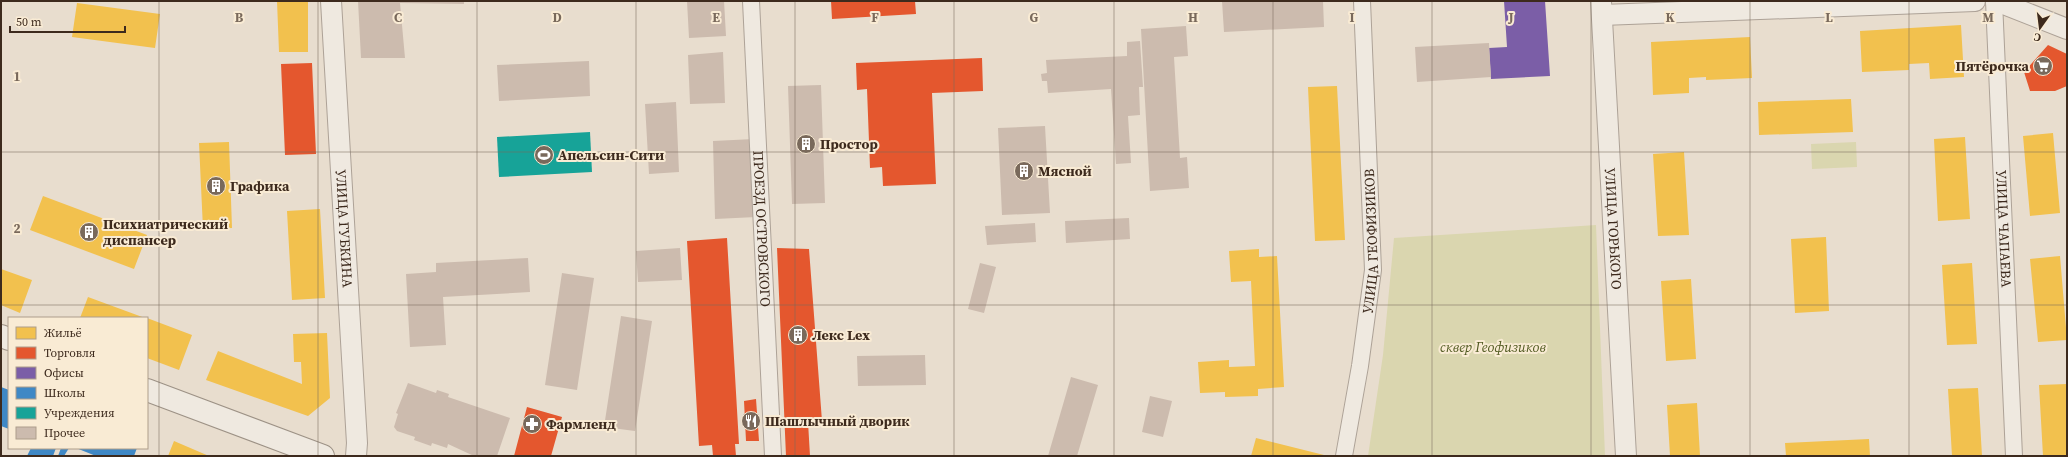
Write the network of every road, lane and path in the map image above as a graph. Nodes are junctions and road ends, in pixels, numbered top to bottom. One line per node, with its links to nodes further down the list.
1 (331, 1): 10 (street, УЛИЦА ГУБКИНА)
2 (751, 1): 11 (street, ПРОЕЗД ОСТРОВСКОГО)
3 (1362, 1): 12 (street, УЛИЦА ГЕОФИЗИКОВ)
4 (1975, 1): 6 (street)
5 (1995, 1): 7 (street); 14 (street, УЛИЦА ЧАПАЕВА)
6 (1602, 8): 13 (street, УЛИЦА ГОРЬКОГО)
7 (2067, 29)
8 (148, 390): 9 (main road)
9 (323, 456)
10 (356, 456)
11 (773, 456)
12 (1344, 456)
13 (1626, 456)
14 (2014, 456)

